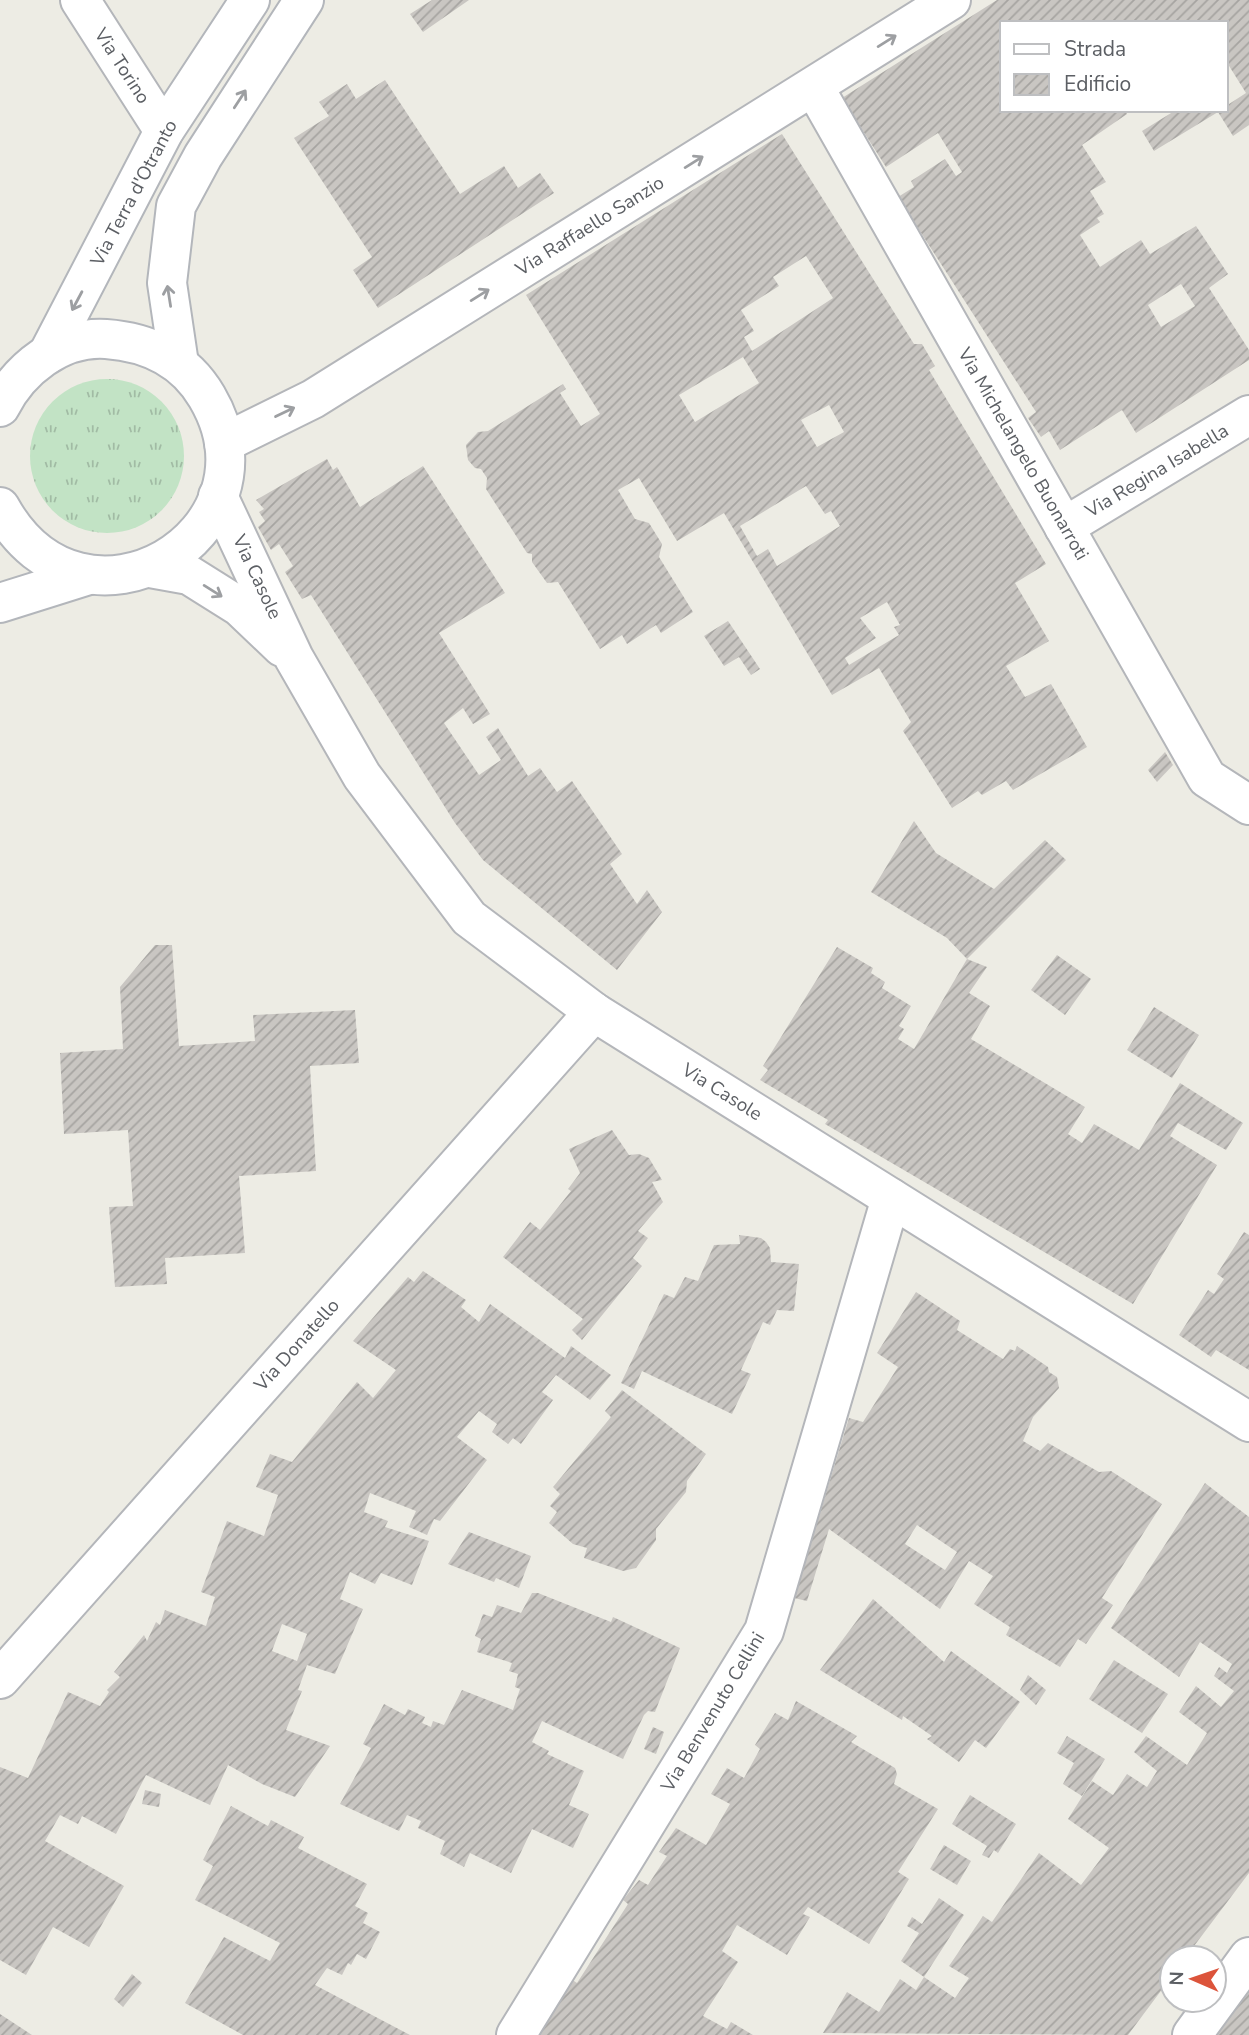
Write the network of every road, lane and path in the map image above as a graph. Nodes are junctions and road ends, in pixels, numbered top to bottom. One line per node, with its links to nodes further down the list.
1 (80, 0): 6 (street, Via Torino)
2 (250, 0): 6 (street, Via Terra d'Otranto)
3 (304, 0): 8 (street, one-way to 3)
4 (951, 0): 5 (street, Via Raffaello Sanzio, one-way to 4)
5 (814, 87): 11 (street, Via Raffaello Sanzio, one-way to 5); 14 (street, Via Michelangelo Buonarroti)
6 (164, 131): 7 (street, Via Terra d'Otranto, one-way to 7)
7 (48, 354): 8 (street); 9 (street)
8 (179, 363): 11 (street)
9 (0, 407)
10 (1249, 415): 14 (street, Via Regina Isabella)
11 (224, 443): 12 (street)
12 (218, 496): 15 (street); 18 (street, Via Casole)
13 (0, 507): 16 (street)
14 (1064, 527): 19 (street, Via Michelangelo Buonarroti)
15 (150, 568): 16 (street); 18 (street, Via Casole, one-way to 18)
16 (89, 575): 17 (street)
17 (0, 603)
18 (294, 658): 20 (street, Via Casole)
19 (1249, 805)
20 (594, 1012): 21 (street, Via Casole); 23 (street, Via Donatello)
21 (891, 1198): 22 (street, Via Casole); 25 (street, Via Benvenuto Cellini)
22 (1249, 1422)
23 (0, 1679)
24 (1249, 1957): 26 (street)
25 (516, 2035)
26 (1192, 2035)

